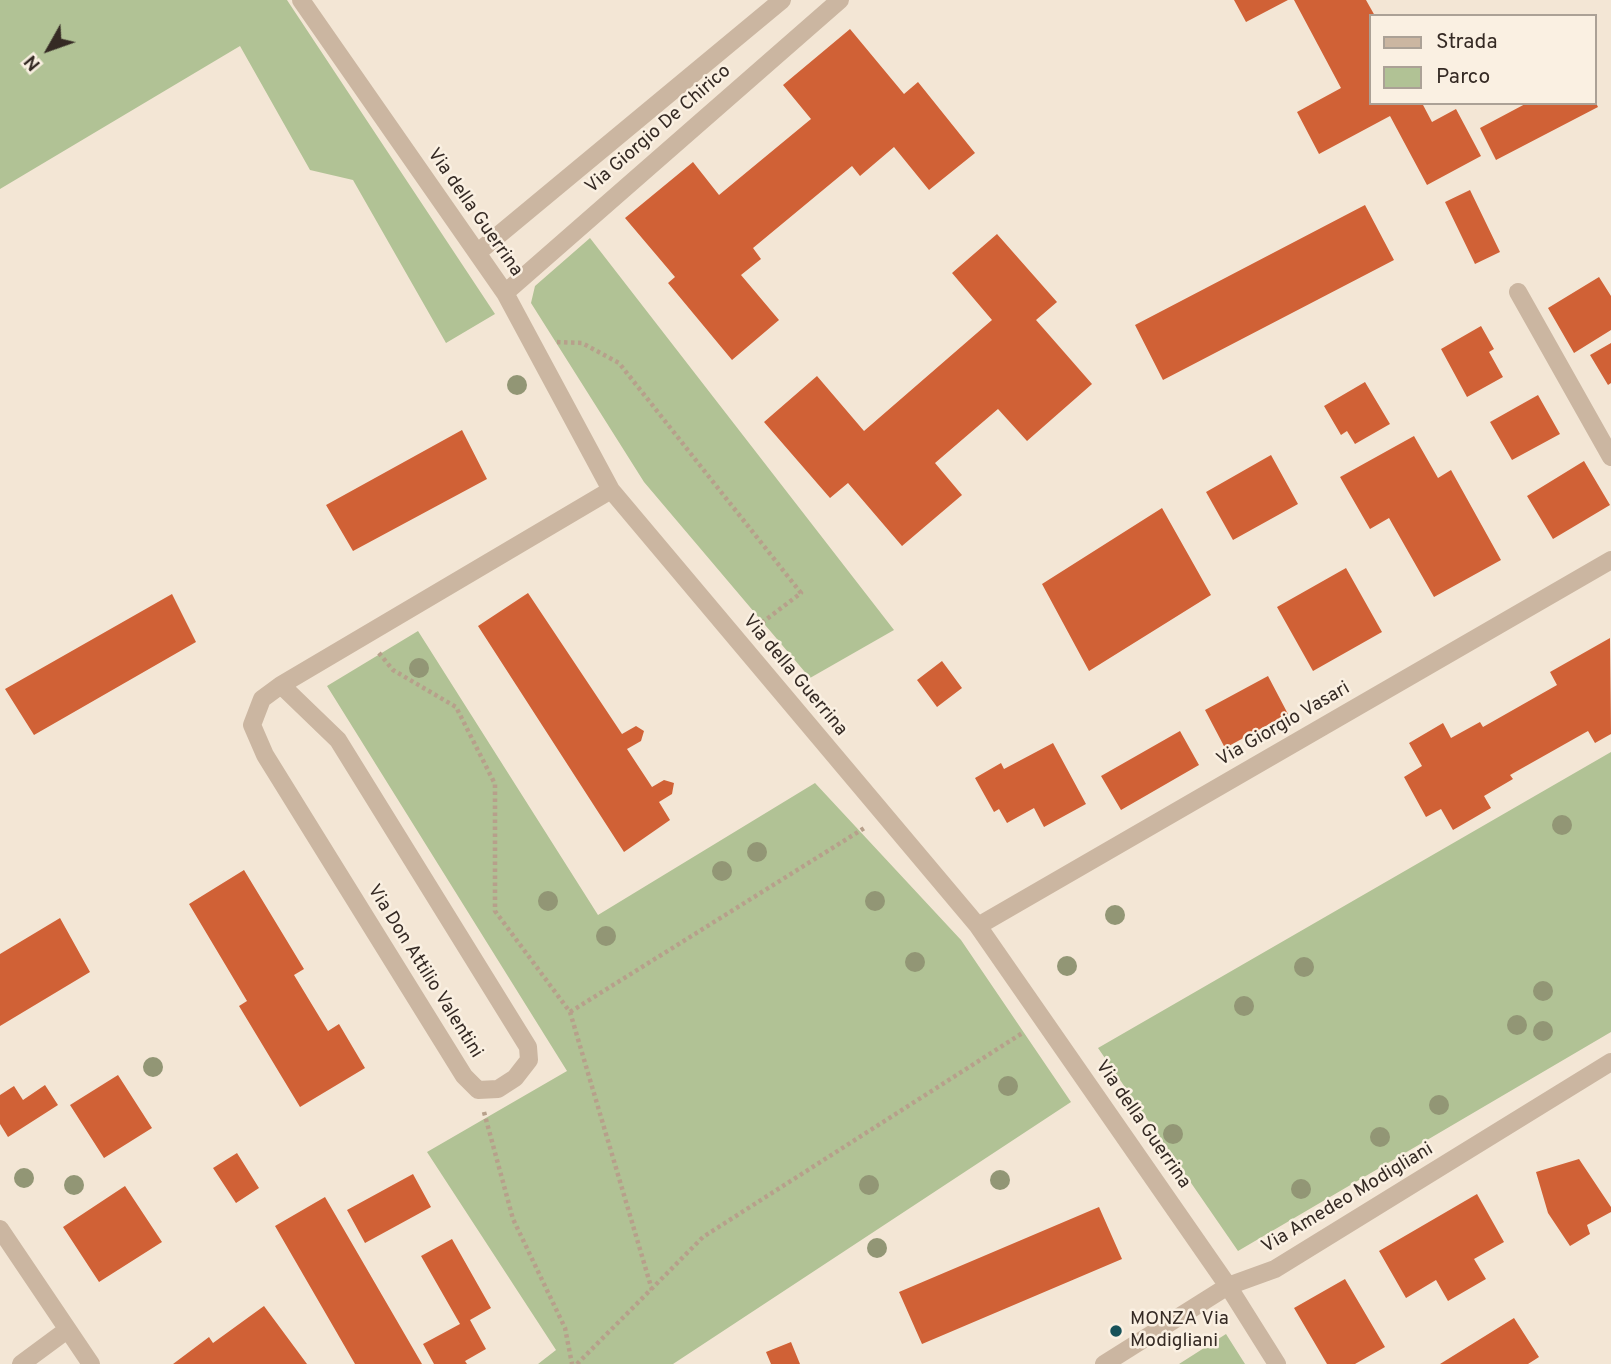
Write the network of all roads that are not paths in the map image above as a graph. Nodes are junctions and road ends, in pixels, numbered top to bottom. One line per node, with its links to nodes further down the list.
1 (301, 0): 4 (street, Via della Guerrina)
2 (782, 0): 4 (street, Via Giorgio De Chirico)
3 (840, 0): 6 (street, Via Giorgio De Chirico)
4 (477, 253): 6 (street, Via della Guerrina)
5 (1518, 292): 7 (street)
6 (505, 293): 8 (street, Via della Guerrina)
7 (1611, 457)
8 (611, 490): 10 (street, Via Don Attilio Valentini); 11 (street, Via della Guerrina)
9 (1611, 560): 11 (street, Via Giorgio Vasari)
10 (281, 685): 10 (street, Via Don Attilio Valentini)
11 (978, 926): 14 (street, Via della Guerrina)
12 (1611, 1062): 14 (street, Via Amedeo Modigliani)
13 (0, 1228): 15 (street)
14 (1228, 1286): 18 (street, Via Amedeo Modigliani); 19 (street, Via della Guerrina)
15 (67, 1330): 16 (street); 17 (street)
16 (21, 1364)
17 (91, 1364)
18 (1104, 1364)
19 (1276, 1364)

